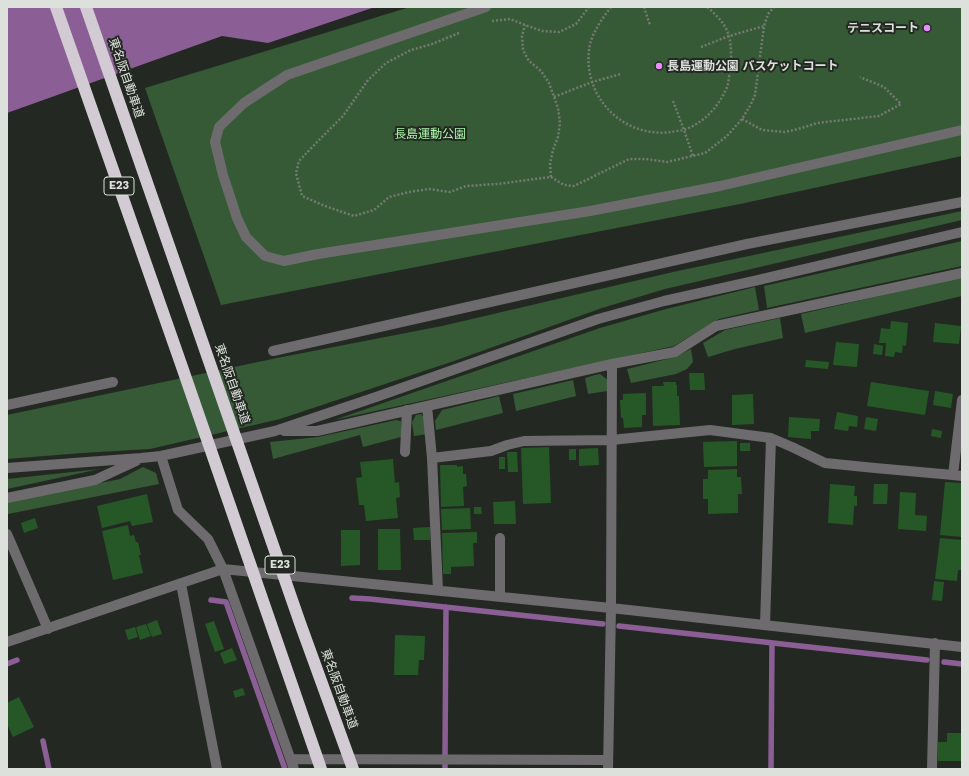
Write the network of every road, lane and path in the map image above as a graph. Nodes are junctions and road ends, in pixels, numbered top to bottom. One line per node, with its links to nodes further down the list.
1 (56, 7): 62 (highway, E23)
2 (86, 7): 63 (highway, 東名阪自動車道 / E23)
3 (486, 7): 23 (street)
4 (589, 7): 10 (path)
5 (611, 7): 18 (path)
6 (644, 7): 11 (path)
7 (707, 7): 14 (path)
8 (774, 7): 12 (path)
9 (491, 21): 10 (path)
10 (525, 25): 19 (path)
11 (650, 25)
12 (764, 26): 14 (path); 21 (path)
13 (464, 31): 25 (path)
14 (729, 36): 15 (path); 22 (path)
15 (701, 47)
16 (621, 74): 18 (path)
17 (860, 77): 21 (path)
18 (592, 82): 19 (path); 22 (path)
19 (554, 97): 25 (path)
20 (673, 101): 22 (path)
21 (742, 119): 24 (path)
22 (684, 130): 24 (path)
23 (962, 130)
24 (693, 156): 25 (path)
25 (551, 177)
26 (962, 202): 29 (street)
27 (962, 232): 36 (street)
28 (962, 273): 30 (street)
29 (273, 351)
30 (612, 364): 34 (street); 38 (street)
31 (113, 382): 33 (street)
32 (962, 400): 44 (street)
33 (7, 405)
34 (427, 406): 35 (street); 42 (street)
35 (407, 410): 36 (street); 39 (street)
36 (275, 431): 40 (street)
37 (771, 438): 38 (street); 44 (street); 53 (street)
38 (611, 440): 42 (street); 52 (street)
39 (405, 452)
40 (161, 456): 41 (street); 48 (street)
41 (141, 458): 43 (street); 45 (street)
42 (432, 458): 50 (street)
43 (7, 468)
44 (958, 476)
45 (7, 498)
46 (7, 534): 54 (street)
47 (500, 538): 51 (street)
48 (223, 569): 49 (street); 50 (street); 58 (street)
49 (181, 584): 54 (street); 60 (street)
50 (438, 590): 51 (street)
51 (500, 596): 52 (street)
52 (611, 608): 53 (street); 59 (street)
53 (765, 625): 56 (street)
54 (48, 629): 55 (street)
55 (7, 642)
56 (935, 643): 57 (street); 64 (street)
57 (962, 647)
58 (291, 759): 59 (street); 61 (street)
59 (608, 764)
60 (217, 769)
61 (294, 769)
62 (321, 769)
63 (353, 769)
64 (932, 769)

